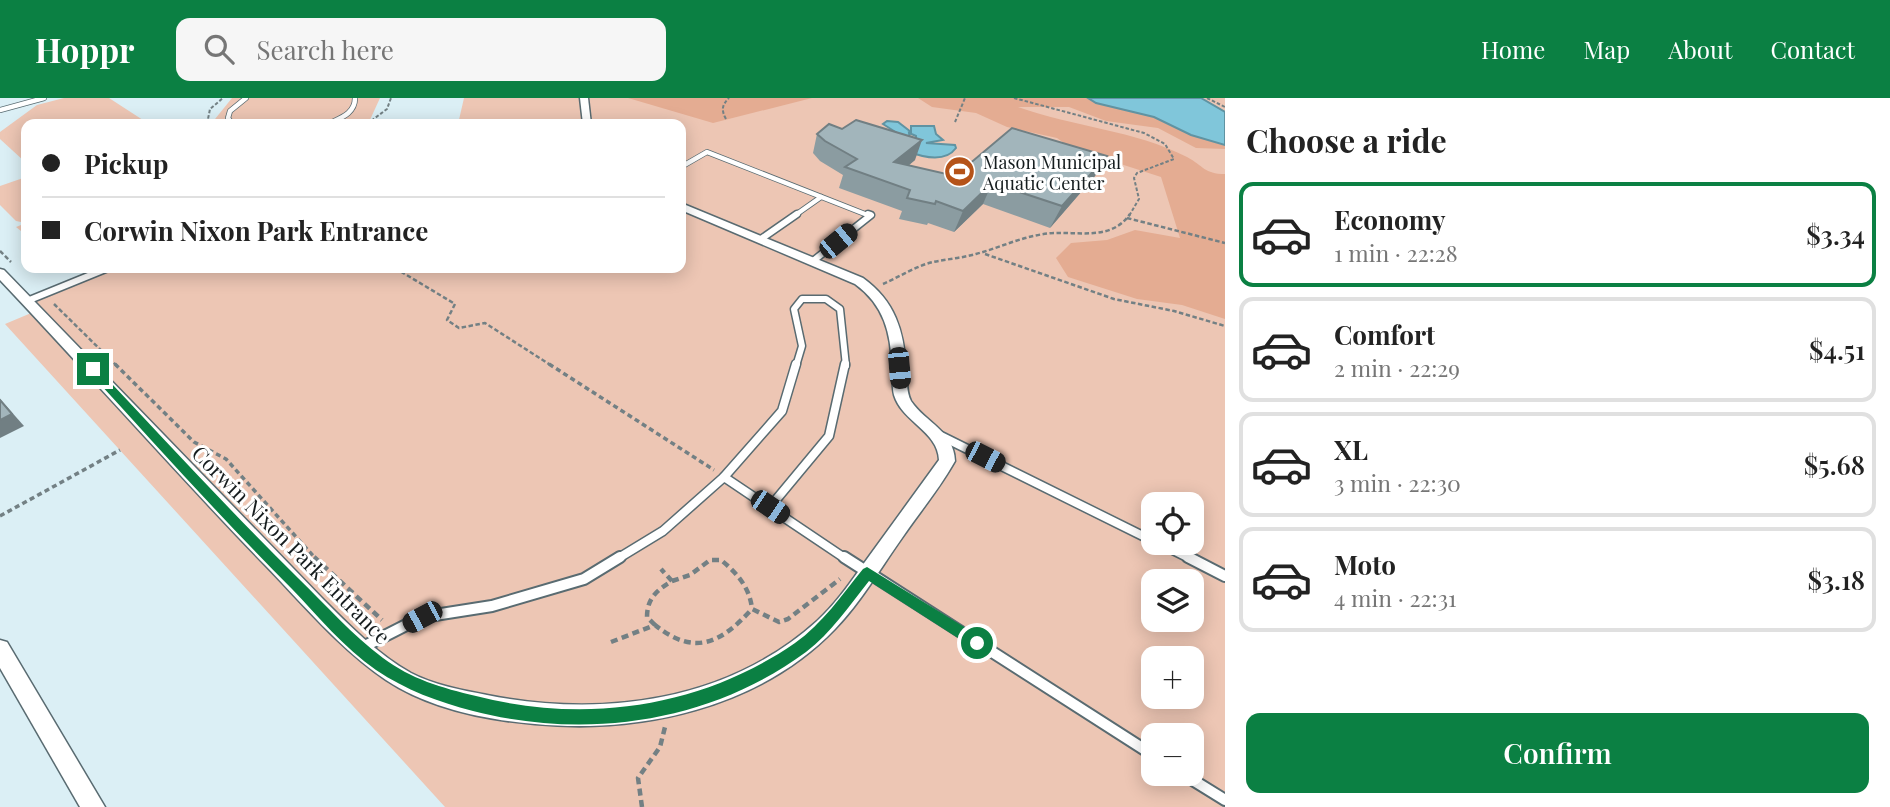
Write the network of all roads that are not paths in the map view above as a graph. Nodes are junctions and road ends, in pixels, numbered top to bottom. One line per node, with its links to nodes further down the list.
1 (44, 98): 5 (lane)
2 (246, 98): 6 (lane)
3 (355, 98): 7 (lane)
4 (584, 98): 8 (street)
5 (0, 110)
6 (229, 119)
7 (338, 119)
8 (586, 119)
9 (686, 164): 10 (lane)
10 (821, 197): 12 (lane); 13 (lane)
11 (686, 208): 12 (street)
12 (761, 239): 13 (street)
13 (813, 261): 17 (street)
14 (0, 273): 16 (street, Corwin Nixon Park Entrance)
15 (96, 273): 16 (lane)
16 (27, 301): 24 (street, Corwin Nixon Park Entrance)
17 (936, 434): 20 (lane); 22 (street, Corwin Nixon Park Entrance)
18 (724, 477): 19 (lane); 19 (lane); 24 (lane)
19 (770, 507): 22 (lane)
20 (1141, 535)
21 (1182, 555): 23 (lane)
22 (867, 573): 24 (street, Corwin Nixon Park Entrance); 27 (lane)
23 (1225, 576)
24 (361, 648)
25 (0, 649): 26 (street)
26 (6, 675): 30 (street)
27 (1141, 747)
28 (1202, 786): 29 (lane)
29 (1225, 800)
30 (93, 807)

